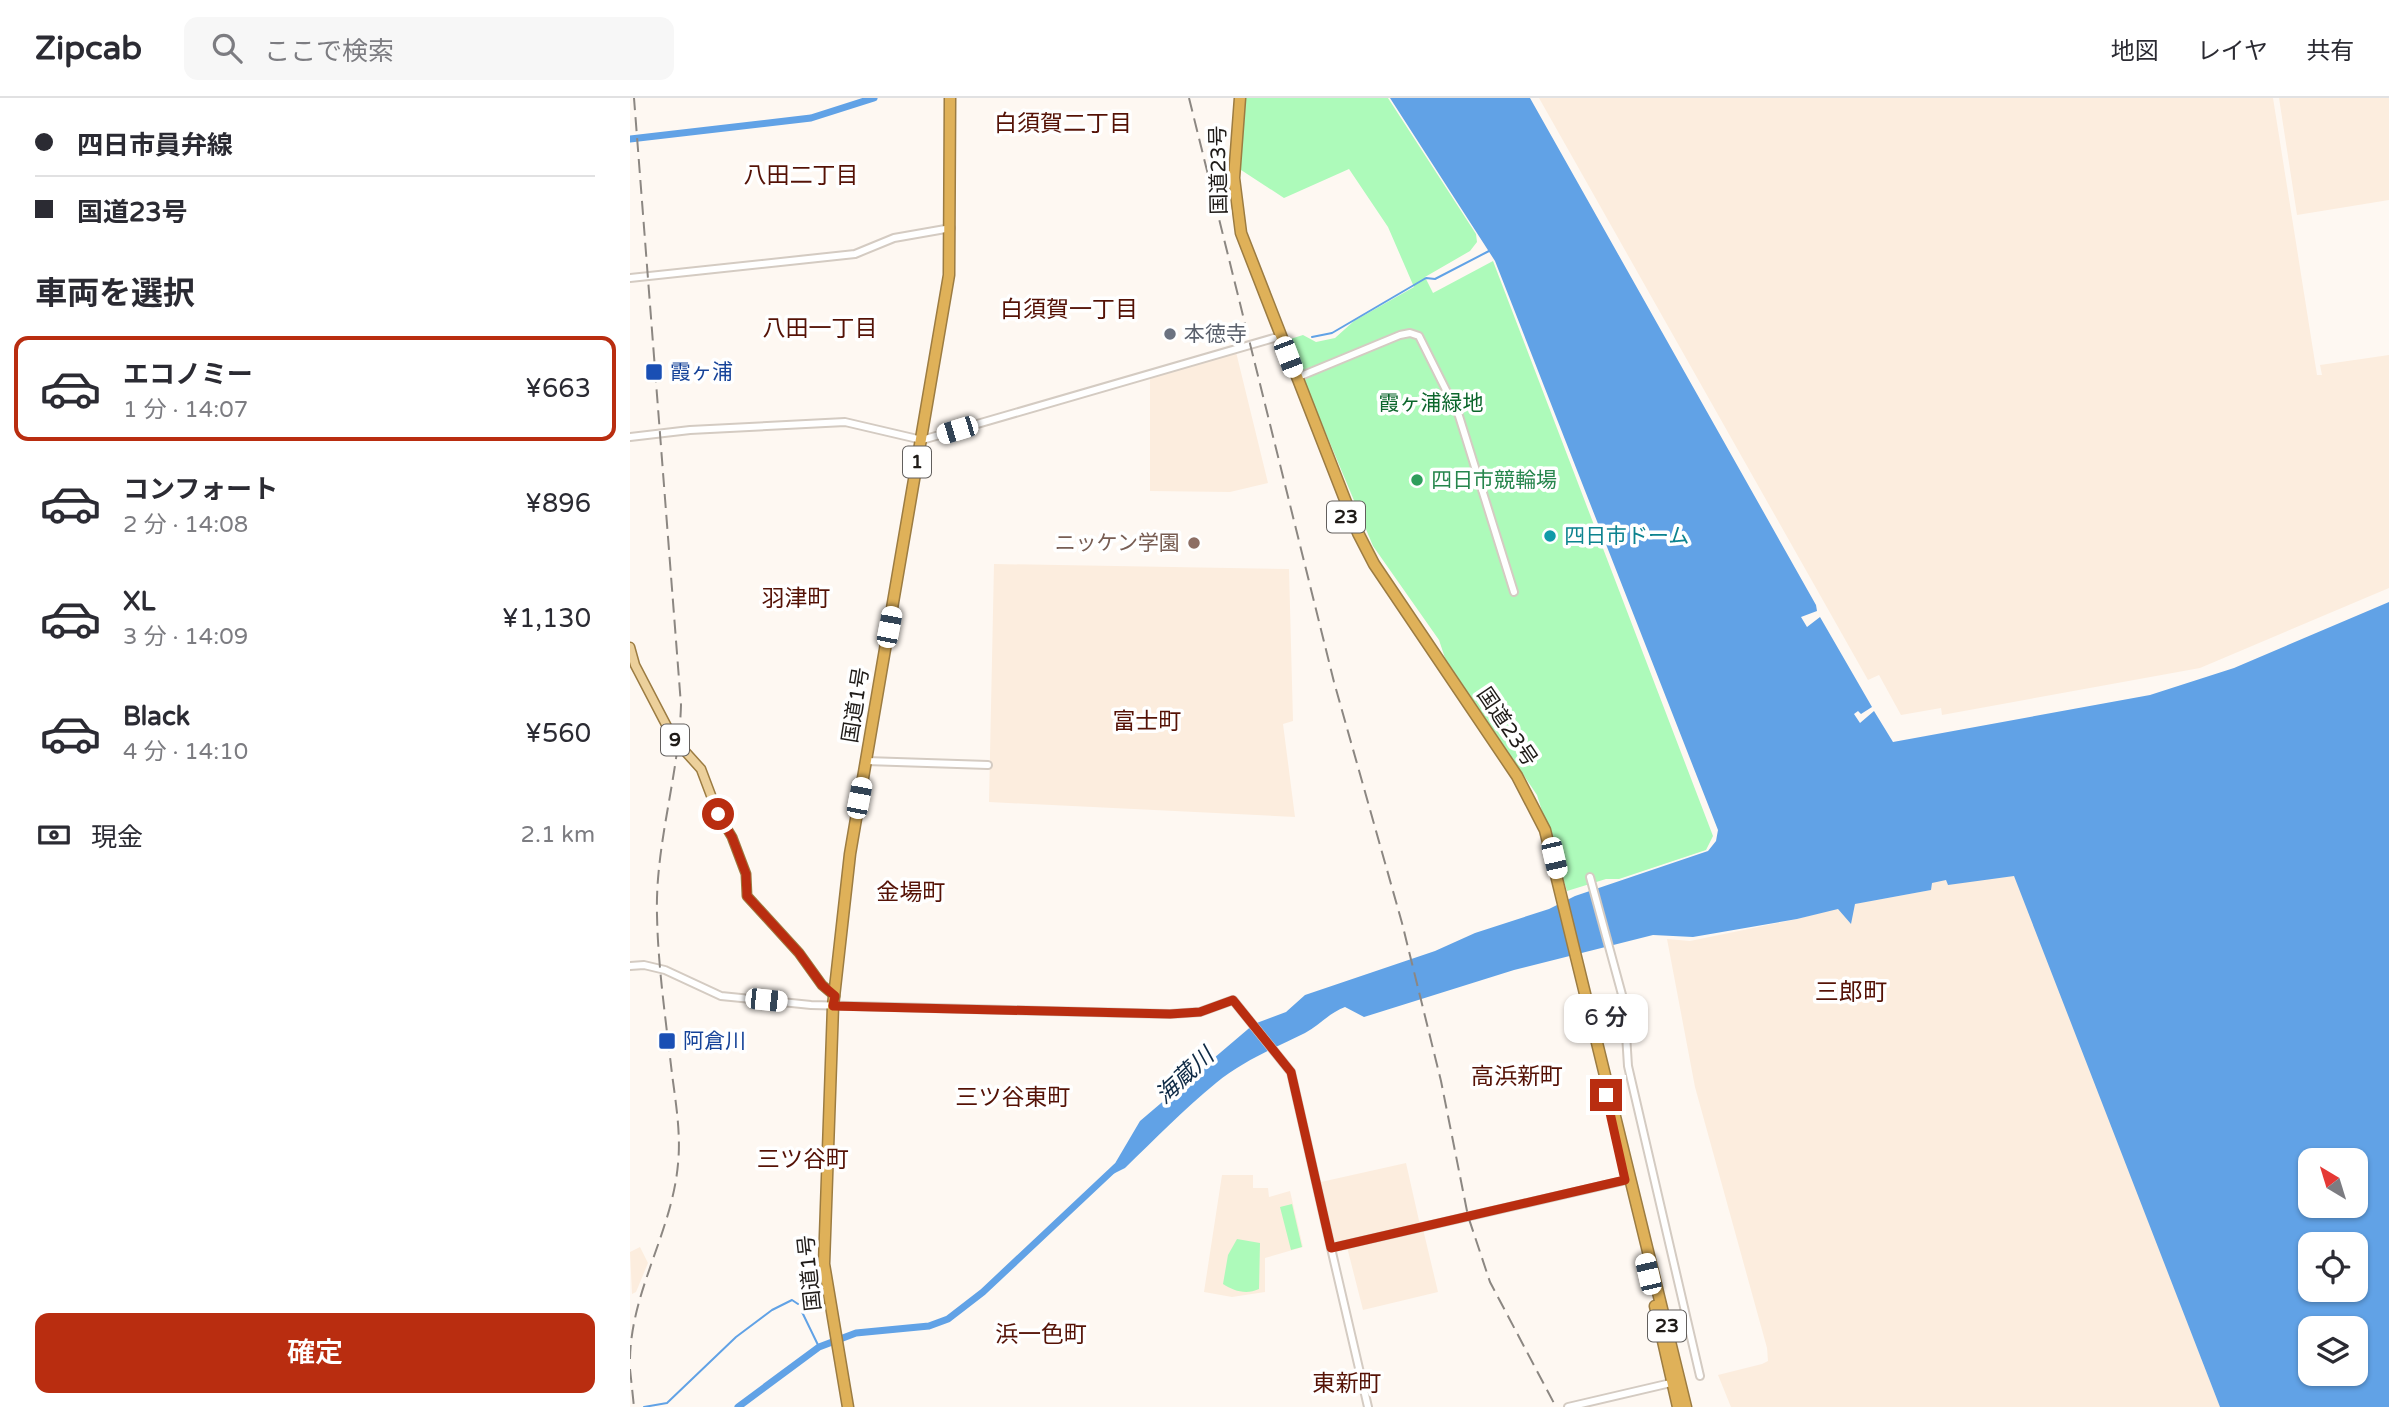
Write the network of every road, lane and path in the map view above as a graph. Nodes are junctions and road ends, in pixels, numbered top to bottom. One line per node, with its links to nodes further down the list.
1 (950, 98): 4 (highway, 国道1号 / 1)
2 (1234, 98): 6 (highway, 国道23号 / 23)
3 (1240, 98): 7 (highway, 国道23号 / 23)
4 (951, 228): 5 (street); 9 (highway, 国道1号 / 1)
5 (630, 278)
6 (1274, 338): 9 (street); 15 (highway, 国道23号 / 23)
7 (1296, 378): 10 (street); 15 (highway, 国道23号 / 23)
8 (630, 437): 9 (street)
9 (922, 440): 12 (highway, 国道1号 / 1)
10 (1514, 592)
11 (630, 647): 17 (main road, 9)
12 (866, 761): 13 (street); 17 (highway, 国道1号 / 1)
13 (988, 765)
14 (1590, 877): 21 (street)
15 (1561, 898): 18 (highway, 国道23号 / 23)
16 (630, 966): 17 (street)
17 (834, 1001): 19 (street); 20 (highway, 国道1号 / 1)
18 (1628, 1180): 19 (street); 22 (highway, 国道23号 / 23)
19 (1331, 1248): 25 (street)
20 (843, 1364): 23 (highway, 国道1号 / 1); 24 (highway, 国道1号 / 1)
21 (1700, 1376)
22 (1676, 1381): 26 (street); 27 (highway, 国道23号 / 23); 28 (highway, 国道23号 / 23)
23 (848, 1407)
24 (855, 1407)
25 (1368, 1407)
26 (1568, 1407)
27 (1678, 1407)
28 (1686, 1407)

